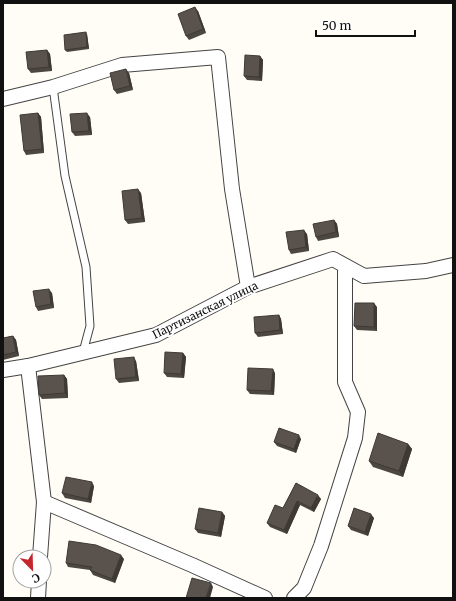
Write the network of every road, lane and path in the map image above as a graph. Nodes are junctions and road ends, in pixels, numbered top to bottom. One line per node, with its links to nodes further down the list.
1 (54, 87): 2 (street); 5 (street); 6 (lane)
2 (3, 99)
3 (453, 265): 4 (street, Партизанская улица)
4 (345, 266): 5 (street, Партизанская улица); 12 (street)
5 (248, 287): 6 (street, Партизанская улица)
6 (83, 352): 7 (street, Партизанская улица)
7 (28, 366): 8 (street, Партизанская улица); 9 (street)
8 (3, 370)
9 (44, 502): 10 (street); 11 (street)
10 (41, 549)
11 (265, 598)
12 (294, 598)

